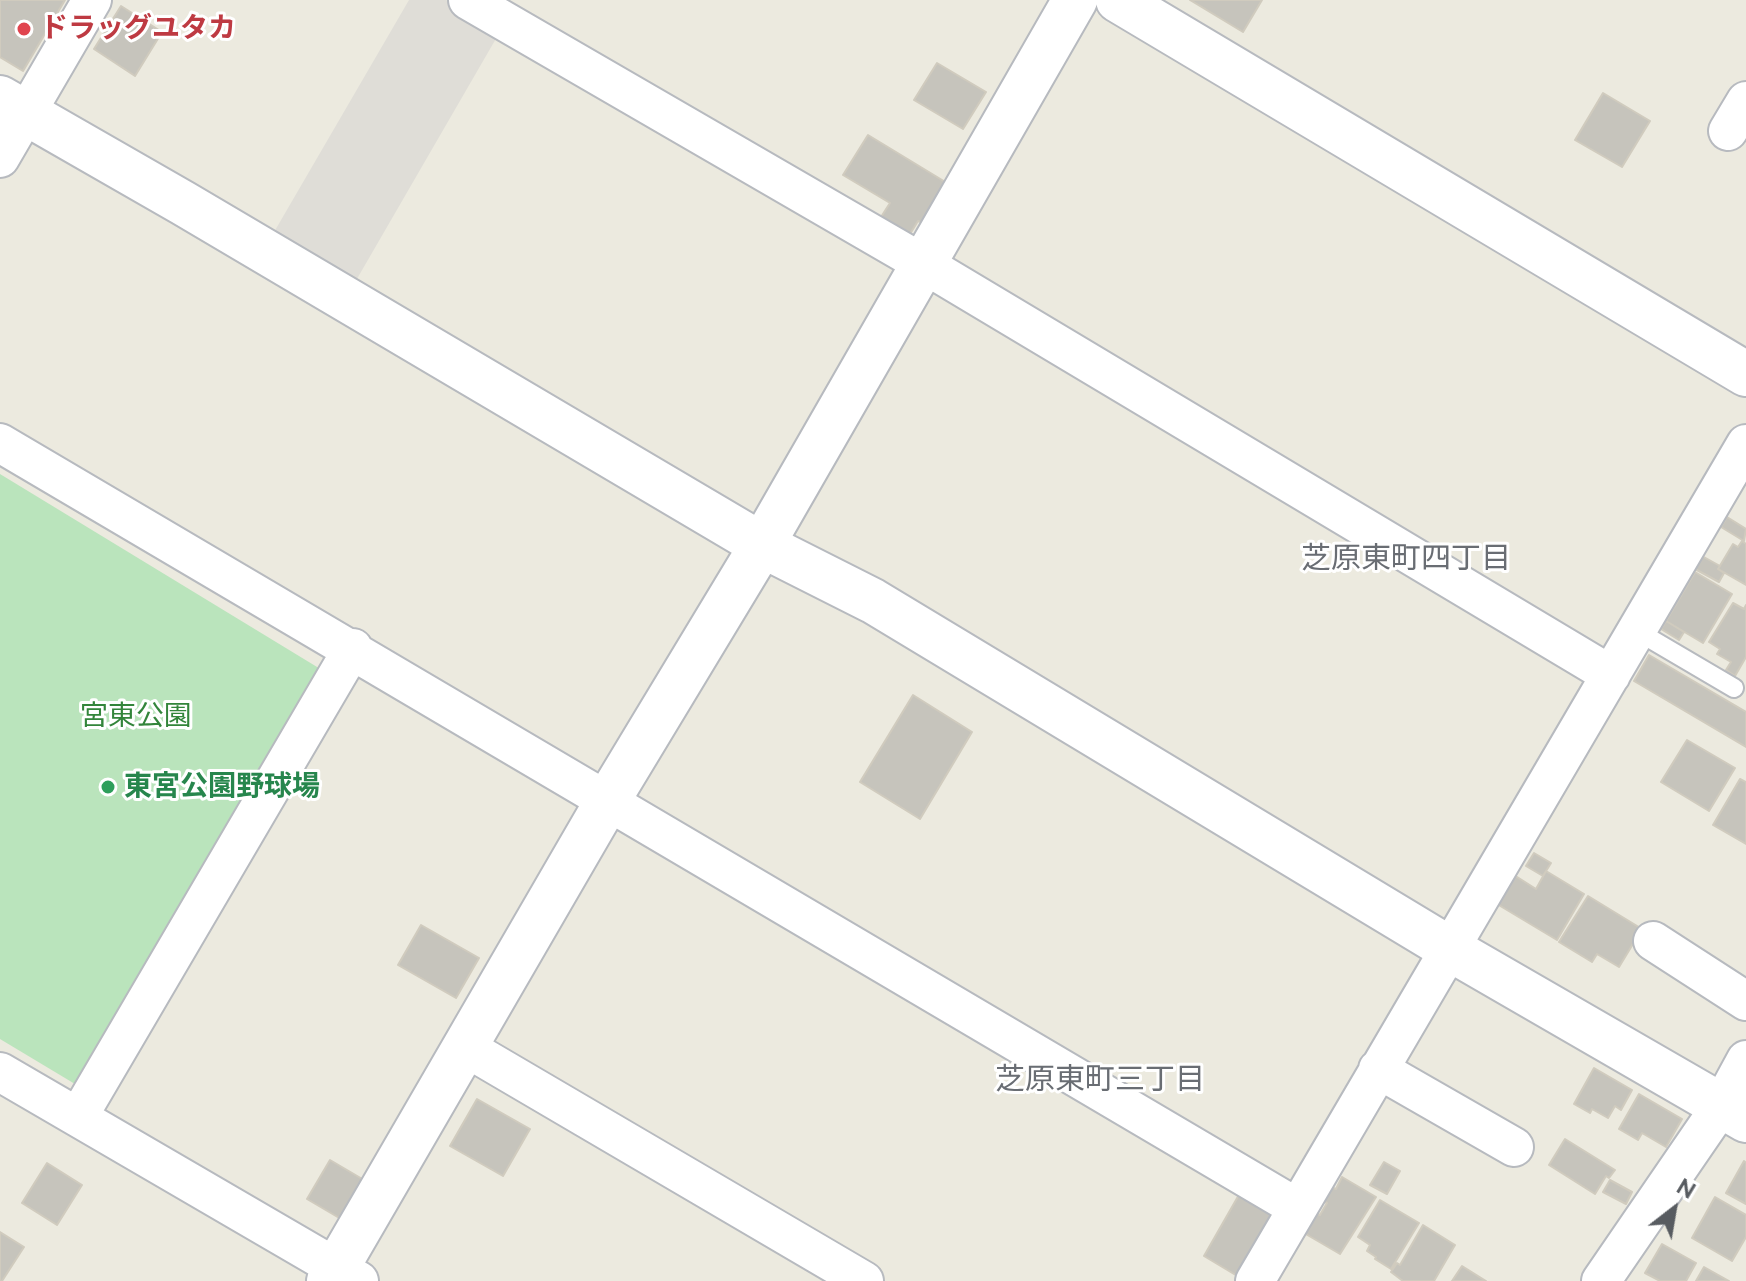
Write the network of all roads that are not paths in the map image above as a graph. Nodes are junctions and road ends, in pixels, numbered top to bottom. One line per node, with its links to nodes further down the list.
1 (92, 0): 5 (street)
2 (468, 0): 7 (street)
3 (1075, 0): 7 (street)
4 (1118, 0): 8 (street)
5 (13, 106): 6 (street); 11 (street)
6 (0, 158)
7 (922, 263): 11 (street); 14 (street)
8 (1746, 374)
9 (0, 443): 13 (street)
10 (1746, 444): 12 (street)
11 (762, 545): 16 (street); 18 (street)
12 (1637, 631): 14 (street); 15 (lane)
13 (353, 648): 16 (street); 25 (street)
14 (1611, 675): 18 (street)
15 (1734, 688)
16 (608, 800): 20 (street); 27 (street)
17 (1653, 941): 19 (street)
18 (1450, 949): 22 (street); 24 (street)
19 (1746, 1001)
20 (465, 1047): 28 (street); 29 (street)
21 (1746, 1060): 24 (street)
22 (1378, 1069): 26 (street); 27 (street)
23 (0, 1072): 25 (street)
24 (1733, 1113): 31 (street)
25 (78, 1117): 28 (street)
26 (1514, 1147)
27 (1296, 1207): 30 (street)
28 (341, 1277)
29 (864, 1281)
30 (1255, 1281)
31 (1601, 1281)

